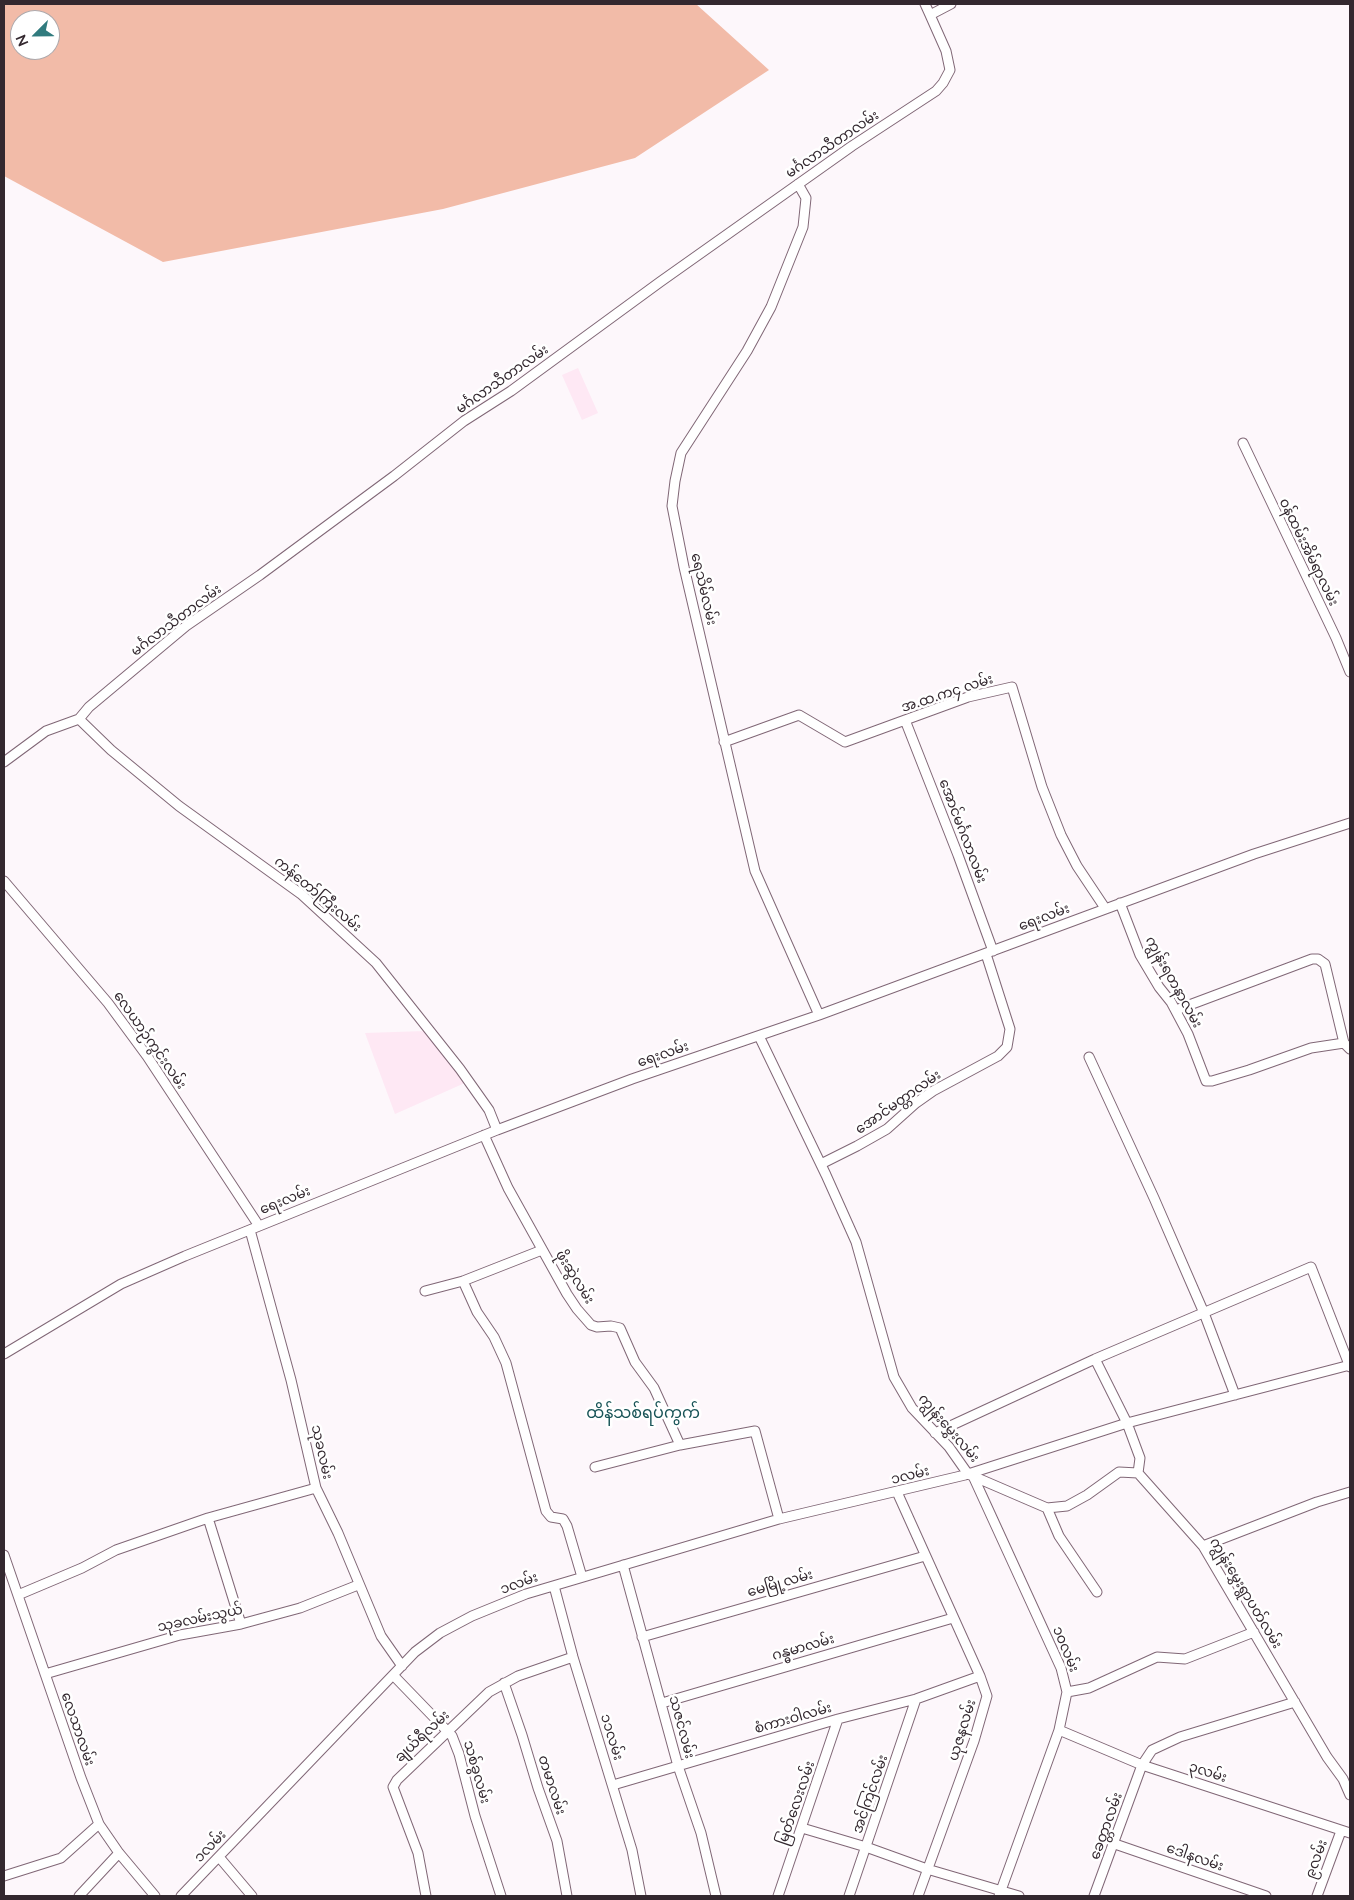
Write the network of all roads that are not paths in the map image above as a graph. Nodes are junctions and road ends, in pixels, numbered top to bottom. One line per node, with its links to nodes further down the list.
1 (926, 4): 3 (street, မင်္ဂလာသီတာလမ်း)
2 (951, 4): 3 (street)
3 (930, 15): 4 (street, မင်္ဂလာသီတာလမ်း)
4 (798, 184): 7 (street, မင်္ဂလာသီတာလမ်း); 9 (street, ရေသိမ်လမ်း)
5 (1243, 444): 6 (street, ၀န်ထမ်းအိမ်ရာလမ်း)
6 (1350, 672)
7 (80, 718): 10 (street, မင်္ဂလာသီတာလမ်း); 21 (street, ကန်တော်ကြီးလမ်း)
8 (904, 720): 9 (street, အ.ထ.က၄ လမ်း); 14 (street, အ.ထ.က၄ လမ်း); 15 (street, အောင်မင်္ဂလာလမ်း)
9 (724, 742): 17 (street, ရေသိမ်လမ်း)
10 (4, 762)
11 (1350, 823): 13 (street, ရေးလမ်း)
12 (4, 881): 24 (street, လေယာဉ်ကွင်းလမ်း)
13 (1120, 903): 14 (street, ရေးလမ်း); 16 (street, ကျွန်းရတနာလမ်း)
14 (1105, 908): 15 (street, ရေးလမ်း)
15 (989, 953): 17 (street, ရေးလမ်း); 23 (street, အောင်မတ္တာလမ်း)
16 (1176, 1010): 19 (street, ကျွန်းရတနာလမ်း); 19 (street)
17 (819, 1015): 18 (street, ရေးလမ်း)
18 (759, 1036): 21 (street, ရေးလမ်း); 23 (street, ကျွန်းမွှေးလမ်း)
19 (1347, 1046)
20 (1089, 1057): 29 (street)
21 (497, 1130): 22 (street, ရေးလမ်း)
22 (484, 1135): 24 (street, ရေးလမ်း); 26 (street, ဖိုးဆွဲလမ်း)
23 (821, 1164): 35 (street, ကျွန်းမွှေးလမ်း)
24 (259, 1226): 25 (street, ရေးလမ်း)
25 (250, 1230): 30 (street, ရေးလမ်း); 40 (street, သုခလမ်း)
26 (542, 1250): 27 (street); 36 (street, ဖိုးဆွဲလမ်း)
27 (463, 1281): 28 (street); 50 (street)
28 (425, 1291)
29 (1204, 1313): 31 (street); 32 (street); 33 (street)
30 (4, 1354)
31 (1095, 1359): 34 (street); 35 (street)
32 (1350, 1366): 33 (street, ကျွန်းမွှေးလမ်း)
33 (1235, 1395): 34 (street, ကျွန်းမွှေးလမ်း)
34 (1127, 1423): 38 (street); 39 (street, ကျွန်းမွှေးလမ်း)
35 (935, 1434): 39 (street, ကျွန်းမွှေးလမ်း)
36 (680, 1445): 37 (street); 45 (street)
37 (594, 1467)
38 (1138, 1473): 43 (street); 46 (street, ကျွန်းမွှေးရွာပတ်လမ်း)
39 (970, 1475): 41 (street, ၁လမ်း); 43 (street); 65 (street, ၁၀လမ်း)
40 (316, 1488): 44 (street); 51 (street, သုခလမ်း)
41 (897, 1492): 45 (street, ၁လမ်း); 48 (street, ယုဇနလမ်း)
42 (1350, 1492): 46 (street)
43 (1047, 1508): 53 (street)
44 (208, 1518): 54 (street); 56 (street)
45 (779, 1519): 49 (street, ၁လမ်း)
46 (1203, 1546): 57 (street, ကျွန်းမွှေးရွာပတ်လမ်း)
47 (4, 1555): 54 (street, လေသာလမ်း)
48 (924, 1556): 55 (street, ယုဇနလမ်း); 58 (street, မေမြို့လမ်း)
49 (623, 1565): 50 (street, ၁လမ်း); 58 (street, သဇင်လမ်း)
50 (582, 1577): 52 (street, ၁လမ်း)
51 (358, 1585): 56 (street, သုခလမ်းသွယ်); 60 (street, သုခလမ်း)
52 (554, 1586): 59 (street, ၁၁လမ်း); 60 (street, ၁လမ်း)
53 (1097, 1592)
54 (18, 1595): 61 (street, လေသာလမ်း)
55 (953, 1618): 63 (street, ယုဇနလမ်း); 68 (street, ဂန္ဓမာလမ်း)
56 (241, 1624): 61 (street, သုခလမ်းသွယ်)
57 (1254, 1632): 65 (street); 67 (street, ကျွန်းမွှေးရွာပတ်လမ်း)
58 (642, 1637): 68 (street, သဇင်လမ်း)
59 (573, 1657): 64 (street, ချယ်ရီလမ်း); 74 (street, ၁၁လမ်း)
60 (402, 1666): 62 (street, ၁လမ်း)
61 (45, 1674): 76 (street, လေသာလမ်း)
62 (393, 1675): 70 (street, သစ်ခွလမ်း); 83 (street, ၁လမ်း)
63 (980, 1676): 66 (street, စံကားဝါလမ်း); 84 (street, ယုဇနလမ်း)
64 (504, 1683): 70 (street, ချယ်ရီလမ်း); 93 (street, တမာလမ်း)
65 (1067, 1692): 71 (street, ၁၀လမ်း)
66 (916, 1700): 69 (street, စံကားဝါလမ်း); 81 (street, အင်ကြင်လမ်း)
67 (1295, 1702): 72 (street); 75 (street, ကျွန်းမွှေးရွာပတ်လမ်း)
68 (662, 1703): 73 (street, သဇင်လမ်း)
69 (838, 1719): 73 (street, စံကားဝါလမ်း); 77 (street, မြတ်လေးလမ်း)
70 (447, 1730): 91 (street, ချယ်ရီလမ်း); 92 (street, သစ်ခွလမ်း)
71 (1060, 1730): 72 (street, ၃လမ်း); 86 (street, ၁၀လမ်း)
72 (1142, 1765): 78 (street, ၃လမ်း); 80 (street, ခေတ္တာလမ်း)
73 (678, 1766): 74 (street, စံကားဝါလမ်း); 95 (street, သဇင်လမ်း)
74 (613, 1785): 94 (street, ၁၁လမ်း)
75 (1350, 1794)
76 (99, 1824): 82 (street, လေသာလမ်း); 85 (street)
77 (802, 1828): 81 (street); 96 (street, မြတ်လေးလမ်း)
78 (1341, 1831): 79 (street, ၃လမ်း); 102 (street, ၉လမ်း)
79 (1350, 1833)
80 (1115, 1844): 100 (street, ခေတ္တာလမ်း); 101 (street, ဒေါနလမ်း)
81 (866, 1847): 84 (street); 97 (street, အင်ကြင်လမ်း)
82 (119, 1853): 87 (street); 88 (street, လေသာလမ်း)
83 (219, 1856): 89 (street, ၁လမ်း); 90 (street)
84 (927, 1869): 86 (street); 98 (street, ယုဇနလမ်း)
85 (4, 1876)
86 (1000, 1893): 99 (street)
87 (79, 1896)
88 (155, 1896)
89 (181, 1896)
90 (252, 1896)
91 (426, 1896)
92 (501, 1896)
93 (567, 1896)
94 (640, 1896)
95 (716, 1896)
96 (778, 1896)
97 (849, 1896)
98 (918, 1896)
99 (1019, 1896)
100 (1094, 1896)
101 (1266, 1896)
102 (1317, 1896)

